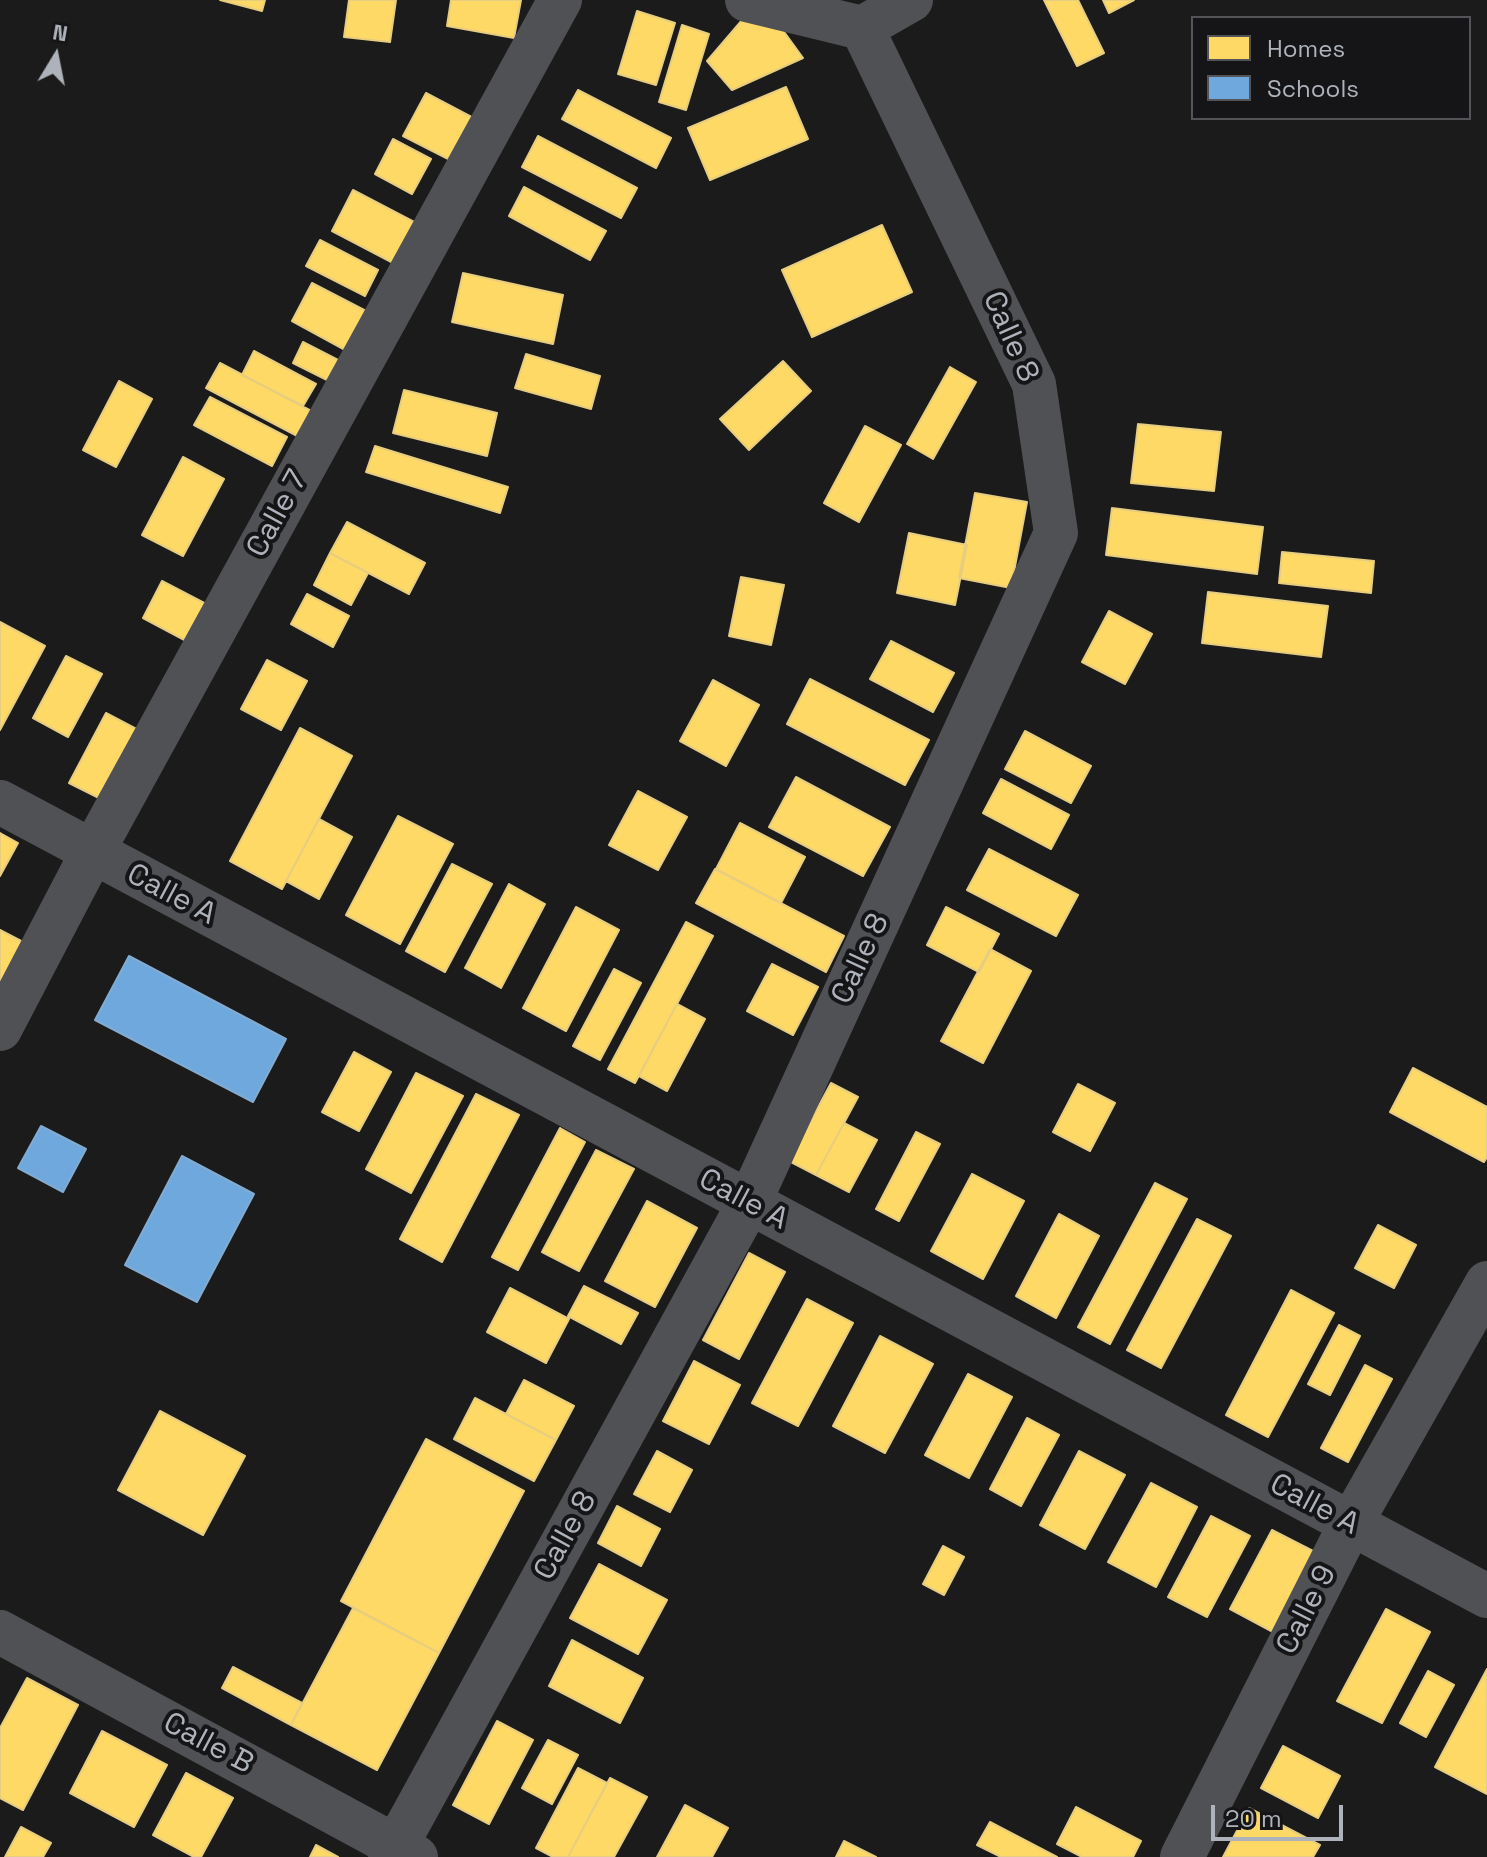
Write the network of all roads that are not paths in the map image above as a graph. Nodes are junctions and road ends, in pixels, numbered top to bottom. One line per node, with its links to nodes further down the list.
1 (560, 0): 6 (street, Calle 7)
2 (747, 0): 4 (street)
3 (911, 0): 4 (street)
4 (862, 28): 8 (street, Calle 8)
5 (0, 802): 6 (street, Calle A)
6 (92, 853): 7 (street, Calle 7); 8 (street, Calle A)
7 (0, 1029)
8 (749, 1203): 10 (street, Calle A); 13 (street, Calle 8)
9 (1487, 1283): 10 (street, Calle 9)
10 (1350, 1525): 11 (street, Calle A); 14 (street, Calle 9)
11 (1487, 1596)
12 (0, 1632): 13 (street, Calle B)
13 (400, 1853)
14 (1182, 1857)

